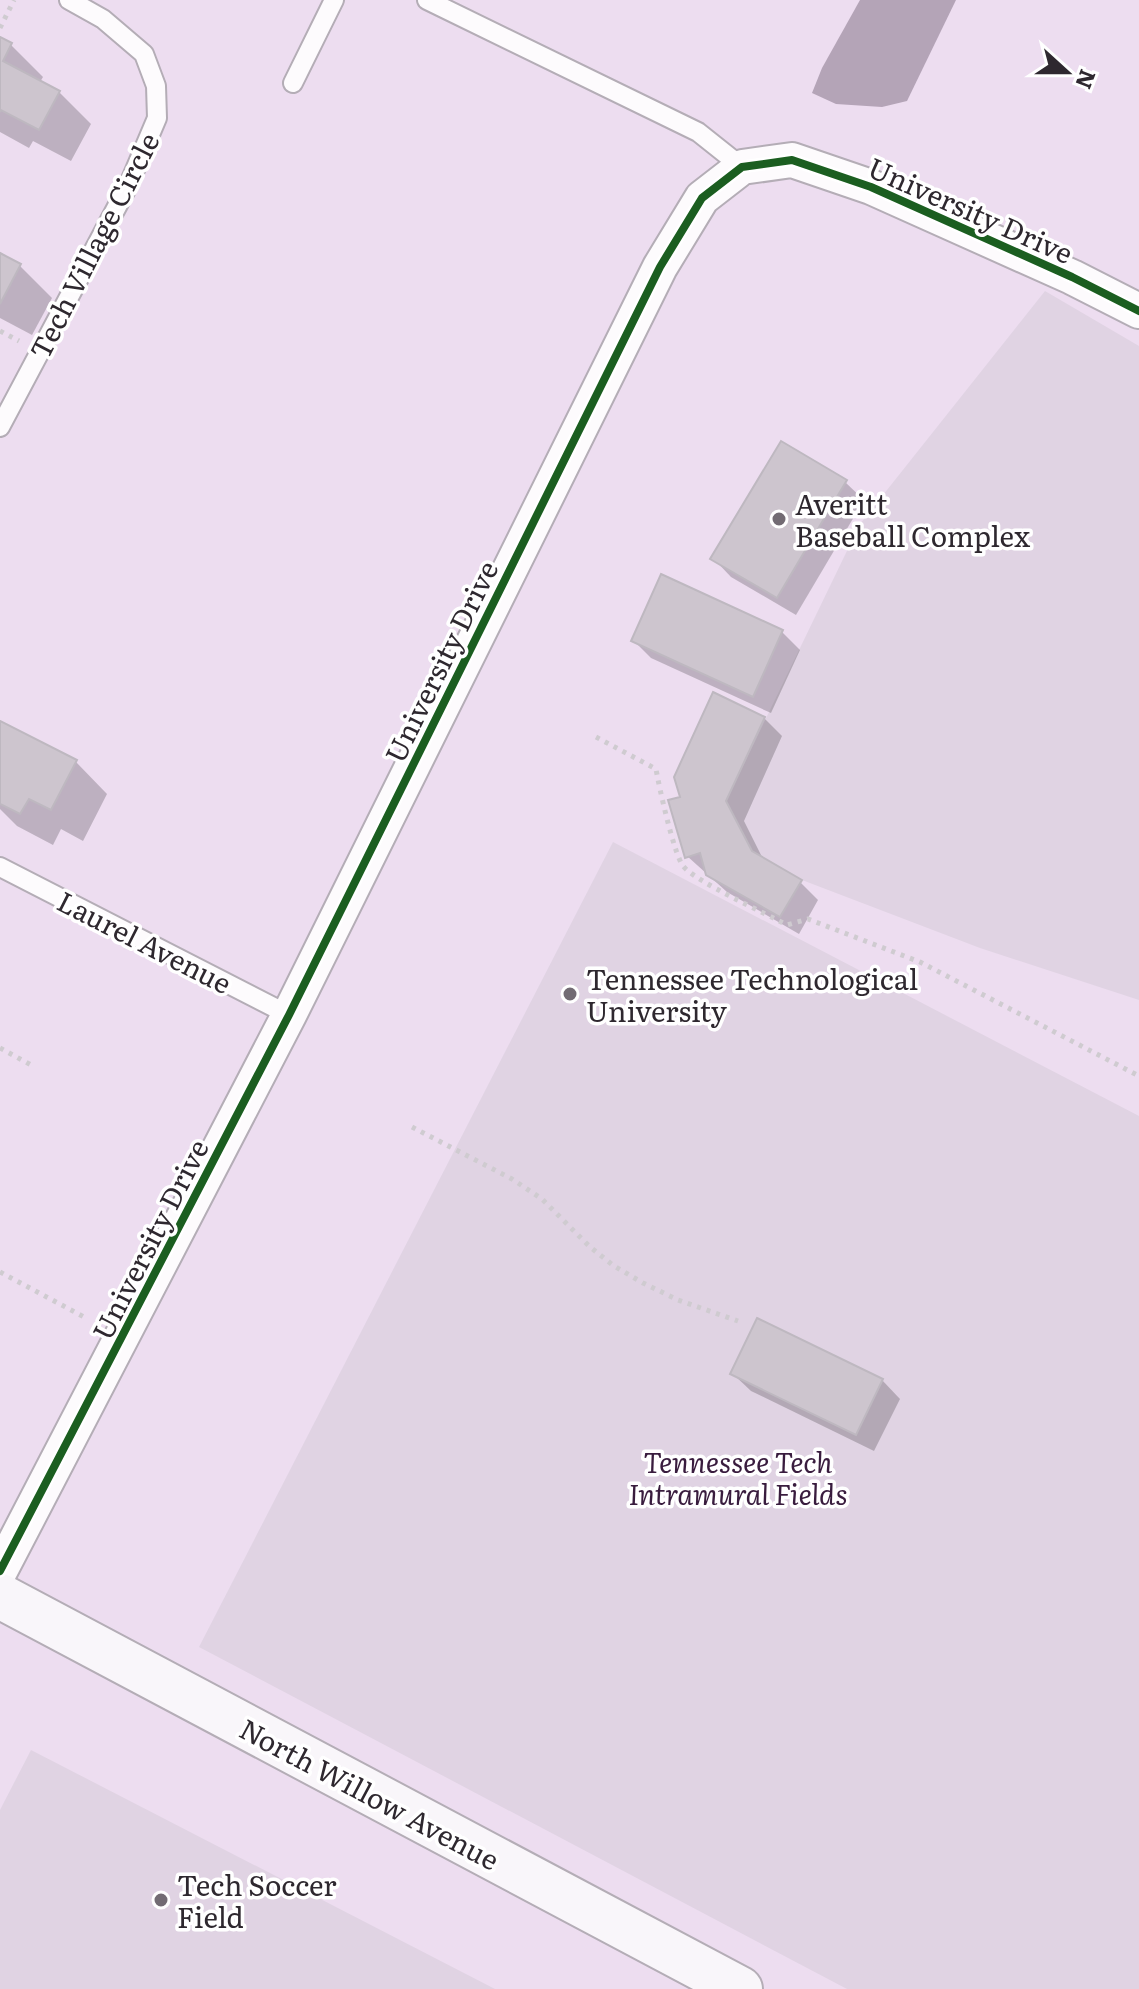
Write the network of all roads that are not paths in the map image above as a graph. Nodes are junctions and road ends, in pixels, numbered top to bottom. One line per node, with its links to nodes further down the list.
1 (69, 0): 7 (lane, Tech Village Circle)
2 (334, 0): 4 (lane)
3 (427, 0): 5 (lane)
4 (293, 83)
5 (742, 167): 6 (street, University Drive); 9 (street, University Drive)
6 (1139, 311)
7 (0, 427)
8 (0, 867): 9 (lane, Laurel Avenue)
9 (289, 1015): 10 (street, University Drive)
10 (0, 1571)
11 (0, 1596): 12 (main road, North Willow Avenue)
12 (740, 1989)

